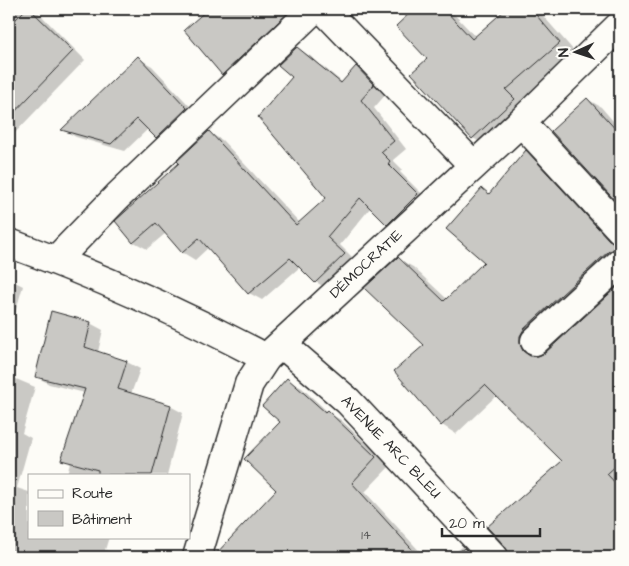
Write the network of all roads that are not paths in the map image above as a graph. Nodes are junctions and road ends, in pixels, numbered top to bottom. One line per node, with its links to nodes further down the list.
1 (314, 9): 8 (street)
2 (323, 9): 5 (street)
3 (620, 24): 4 (street, DÉMOCRATIE)
4 (521, 122): 5 (street, DÉMOCRATIE); 6 (street)
5 (473, 165): 11 (street, DÉMOCRATIE)
6 (620, 229)
7 (9, 243): 8 (street, AVENUE ARC BLEU)
8 (56, 260): 11 (street, AVENUE ARC BLEU)
9 (620, 263): 10 (street)
10 (535, 341)
11 (274, 351): 12 (street, DÉMOCRATIE); 13 (street, AVENUE ARC BLEU)
12 (202, 554)
13 (494, 557)

